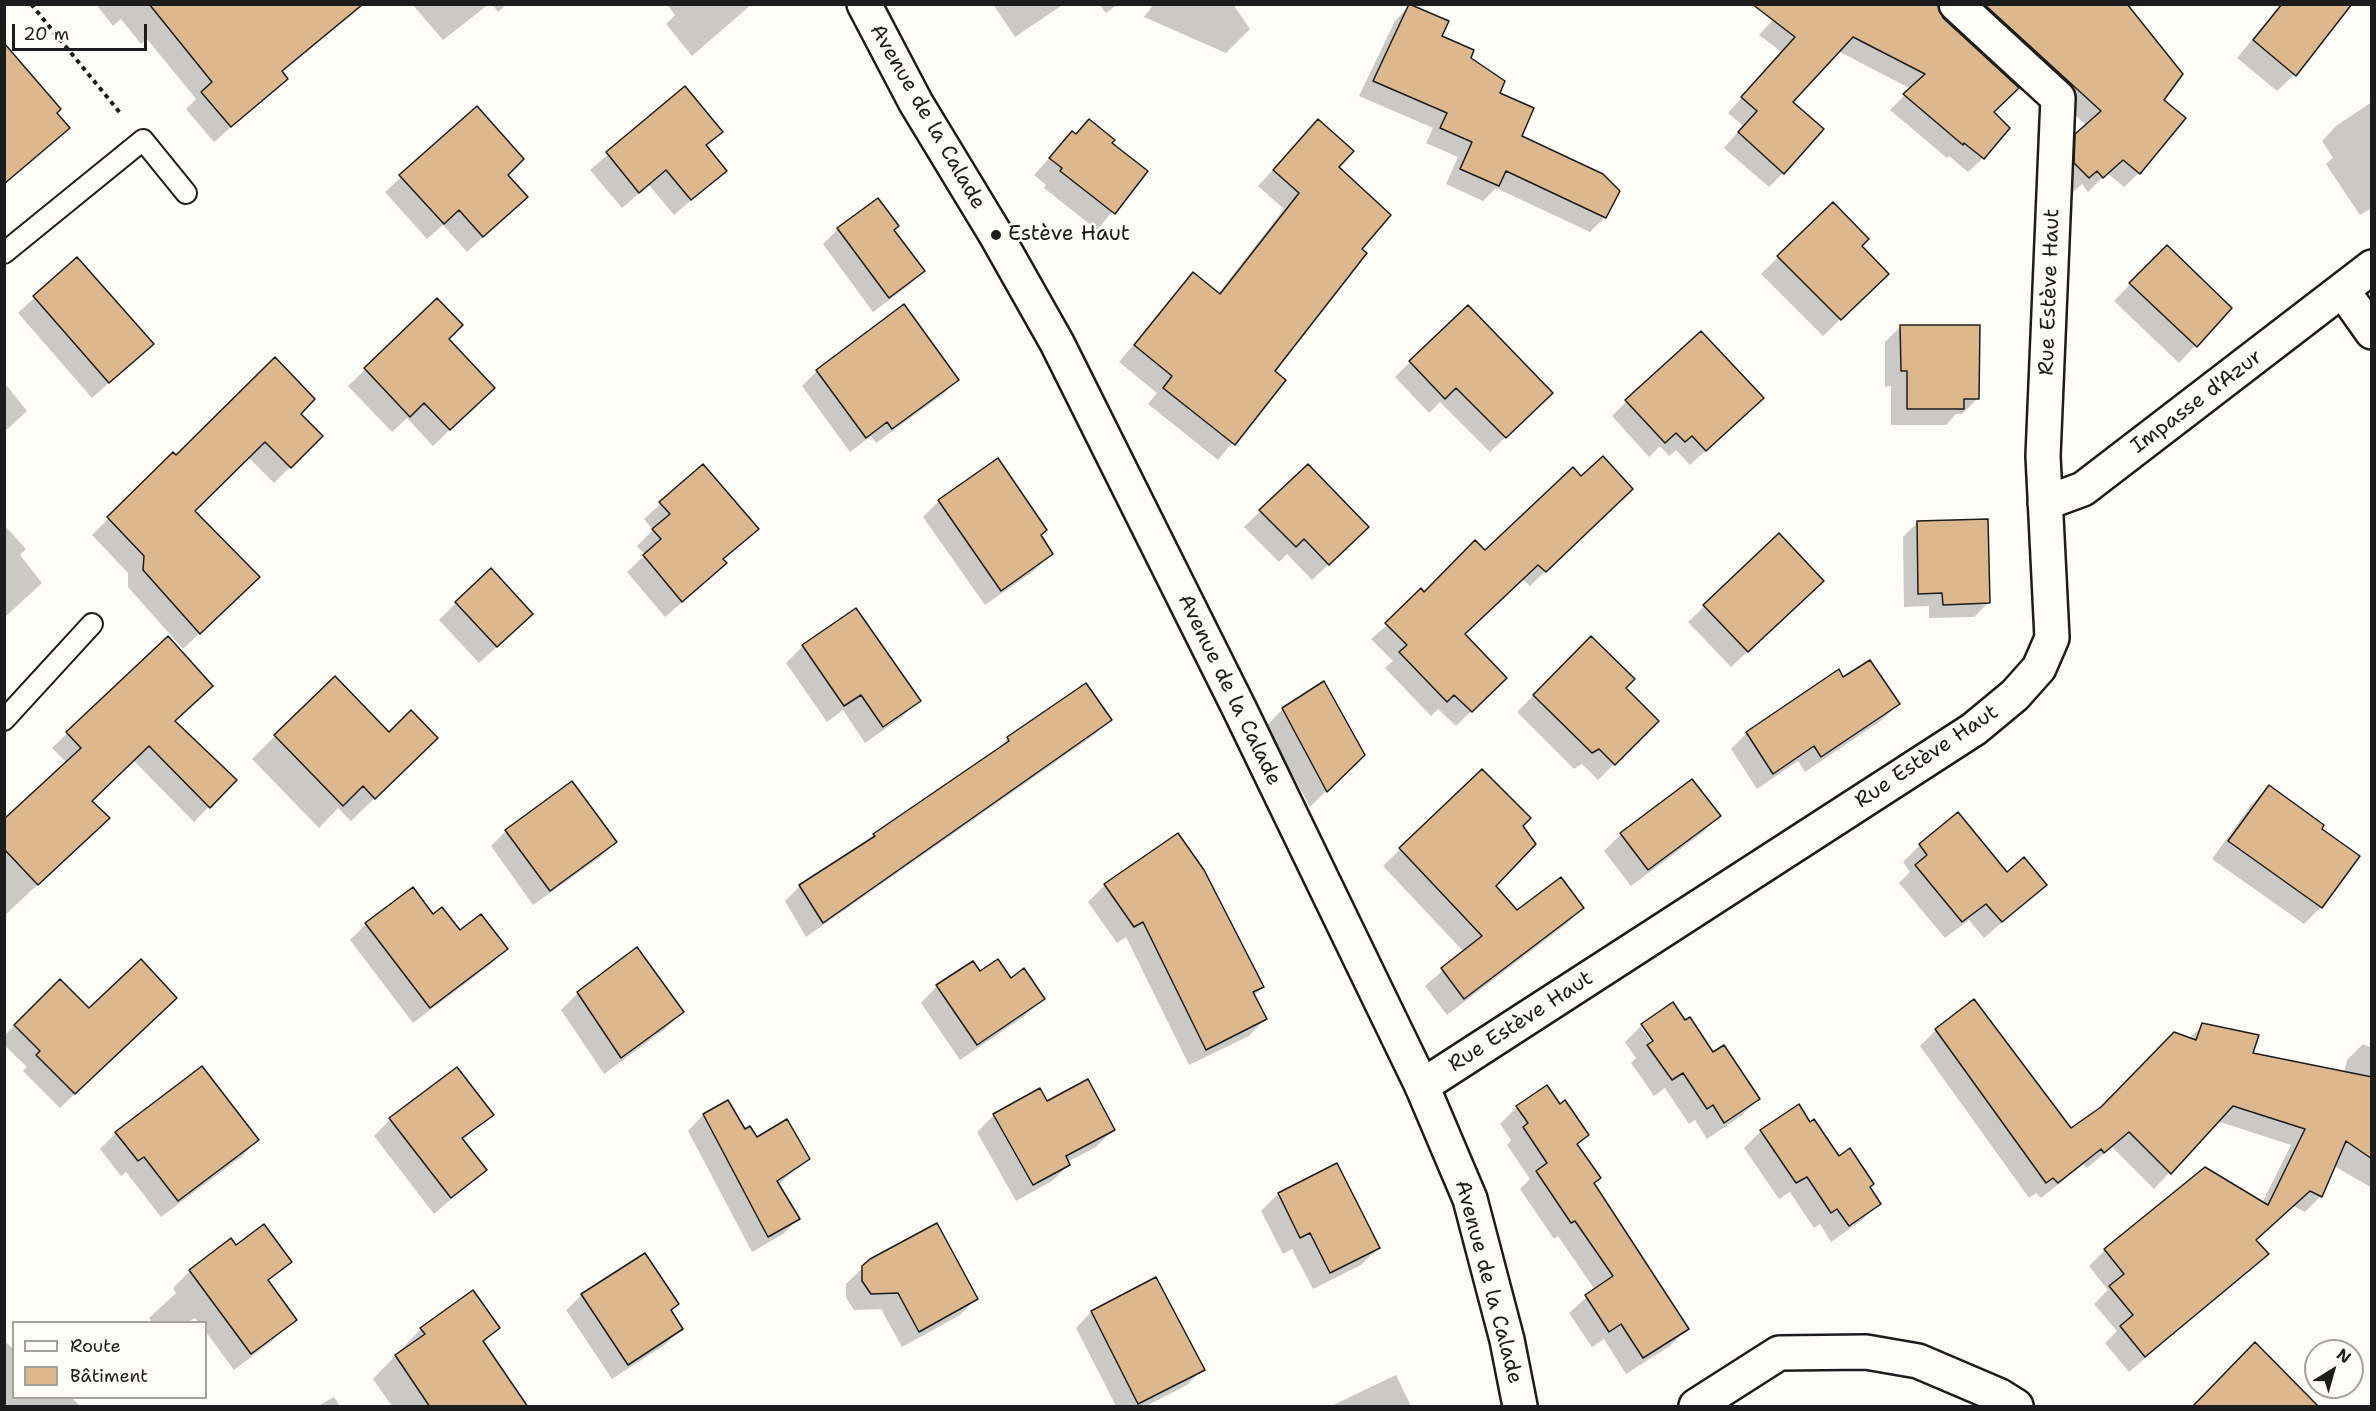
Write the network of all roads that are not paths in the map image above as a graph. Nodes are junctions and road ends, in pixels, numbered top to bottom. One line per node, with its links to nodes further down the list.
1 (864, 4): 11 (street, Avenue de la Calade)
2 (1956, 4): 8 (street, Rue Estève Haut)
3 (186, 193): 4 (lane)
4 (4, 253)
5 (2372, 267): 6 (street, Impasse d'Azur)
6 (2343, 291): 7 (street); 8 (street, Impasse d'Azur)
7 (2372, 332)
8 (2045, 503): 11 (street, Rue Estève Haut)
9 (92, 624): 10 (lane)
10 (4, 720)
11 (1422, 1086): 12 (street, Avenue de la Calade)
12 (1520, 1407)
13 (1696, 1407): 14 (street)
14 (2016, 1407)

